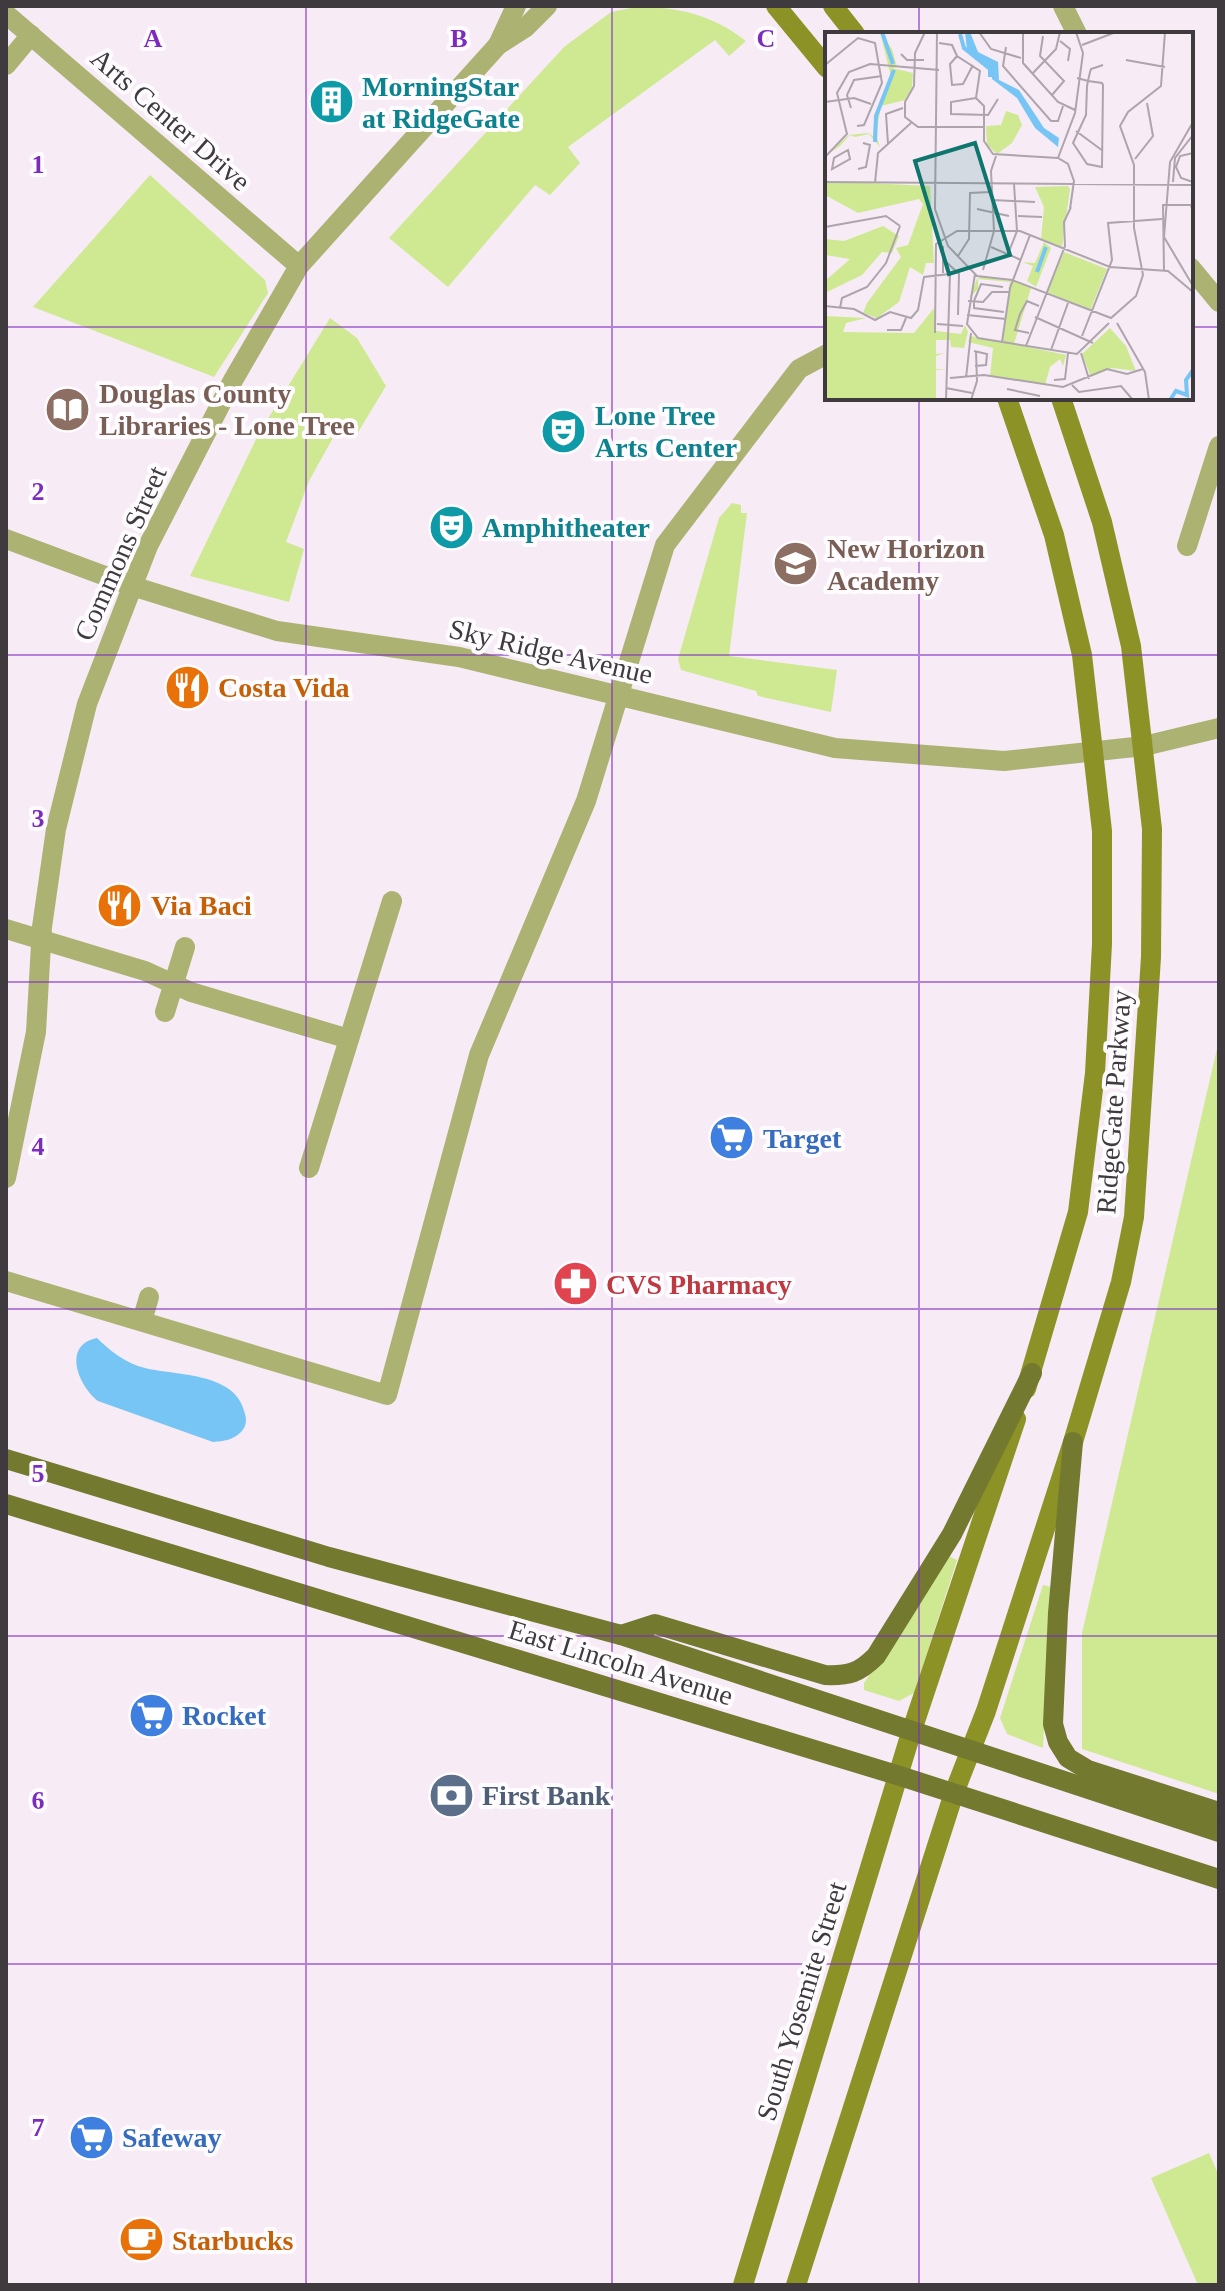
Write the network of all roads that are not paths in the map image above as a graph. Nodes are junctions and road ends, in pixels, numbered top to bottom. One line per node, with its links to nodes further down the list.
1 (516, 6): 10 (street, Commons Street)
2 (547, 6): 10 (street, Commons Street)
3 (776, 6): 12 (main road)
4 (833, 6): 7 (main road)
5 (1063, 6): 8 (street)
6 (6, 14): 9 (street, Arts Center Drive)
7 (853, 32)
8 (1076, 32)
9 (31, 35): 11 (street); 13 (street, Arts Center Drive)
10 (498, 45): 13 (street, Commons Street)
11 (6, 65)
12 (825, 66)
13 (299, 266): 22 (street, Commons Street)
14 (1193, 270): 15 (street)
15 (1219, 302)
16 (825, 355): 23 (street)
17 (1008, 400): 26 (main road, RidgeGate Parkway)
18 (1062, 400): 25 (main road, RidgeGate Parkway)
19 (1219, 446): 21 (street)
20 (6, 539): 22 (street, Sky Ridge Avenue)
21 (1187, 546)
22 (132, 586): 23 (street, Sky Ridge Avenue); 29 (street, Commons Street)
23 (621, 694): 26 (street, Sky Ridge Avenue); 39 (street)
24 (1219, 728): 25 (street, Sky Ridge Avenue)
25 (1144, 746): 26 (street, Sky Ridge Avenue); 41 (main road, RidgeGate Parkway)
26 (1094, 751): 40 (main road, RidgeGate Parkway)
27 (392, 901): 33 (street)
28 (6, 929): 29 (street)
29 (41, 941): 31 (street); 34 (street, Commons Street)
30 (185, 947): 31 (street)
31 (173, 983): 32 (street); 33 (street)
32 (165, 1012)
33 (349, 1039): 35 (street)
34 (11, 1133): 36 (street, Commons Street)
35 (309, 1168)
36 (6, 1178)
37 (6, 1281): 39 (street)
38 (149, 1297): 39 (street)
39 (142, 1321)
40 (1032, 1373): 44 (main road); 45 (main road, RidgeGate Parkway)
41 (1073, 1442): 46 (main road, RidgeGate Parkway); 49 (main road)
42 (6, 1459): 44 (main road, East Lincoln Avenue)
43 (6, 1504): 47 (main road, East Lincoln Avenue)
44 (621, 1635): 45 (main road, East Lincoln Avenue)
45 (911, 1733): 46 (main road, East Lincoln Avenue); 47 (main road, South Yosemite Street)
46 (970, 1751): 48 (main road, RidgeGate Parkway); 50 (main road, East Lincoln Avenue)
47 (900, 1776): 48 (main road, East Lincoln Avenue); 52 (main road, South Yosemite Street)
48 (954, 1793): 51 (main road, East Lincoln Avenue); 53 (main road)
49 (1219, 1812)
50 (1219, 1832)
51 (1219, 1879)
52 (743, 2285)
53 (796, 2285)

